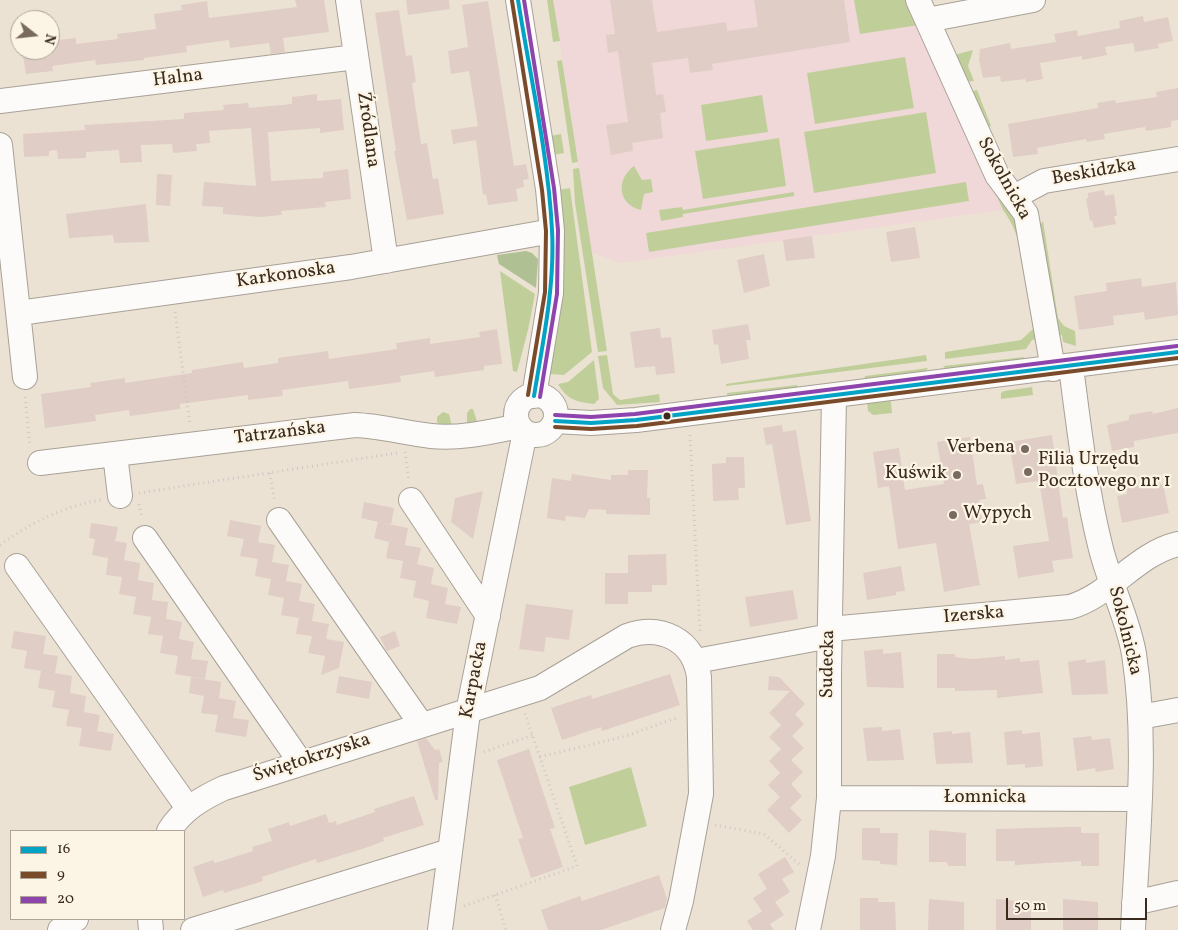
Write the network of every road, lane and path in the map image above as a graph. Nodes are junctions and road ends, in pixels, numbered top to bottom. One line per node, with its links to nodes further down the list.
1 (348, 0): 5 (street, Źródlana)
2 (518, 0): 10 (street)
3 (1032, 0): 4 (street)
4 (922, 10): 9 (street, Sokolnicka)
5 (356, 57): 6 (street, Halna); 11 (street, Źródlana)
6 (0, 101)
7 (0, 145): 12 (street)
8 (1178, 159): 9 (street, Beskidzka)
9 (1014, 197): 16 (street, Sokolnicka)
10 (552, 231): 11 (street, Karkonoska); 18 (street)
11 (386, 260): 13 (street, Karkonoska)
12 (7, 263): 14 (street)
13 (172, 291): 14 (street, Karkonoska); 23 (path)
14 (19, 313): 17 (street)
15 (1178, 352): 16 (street)
16 (1062, 368): 19 (street); 34 (street, Sokolnicka)
17 (25, 377): 25 (path)
18 (534, 396): 21 (street); 22 (street)
19 (834, 396): 20 (street); 36 (street, Sudecka)
20 (689, 414): 21 (street); 37 (path)
21 (555, 420): 22 (street)
22 (522, 429): 23 (street, Tatrzańska); 35 (street, Karpacka)
23 (193, 445): 24 (street, Tatrzańska)
24 (115, 454): 25 (street, Tatrzańska); 27 (street)
25 (40, 463)
26 (270, 473): 27 (path); 28 (path); 29 (path)
27 (120, 496): 32 (path)
28 (411, 500): 35 (street)
29 (279, 520): 43 (street)
30 (145, 538): 47 (street)
31 (1178, 544): 34 (street, Izerska)
32 (0, 545)
33 (17, 566): 50 (street)
34 (1112, 584): 36 (street, Izerska); 42 (street, Sokolnicka)
35 (488, 616): 41 (street, Karpacka)
36 (830, 633): 37 (street, Izerska); 48 (street, Sudecka)
37 (698, 660): 38 (street, Świętokrzyska); 39 (street)
38 (520, 695): 41 (street, Świętokrzyska); 44 (path)
39 (700, 709): 45 (path); 51 (street)
40 (1178, 710): 42 (street)
41 (468, 712): 43 (street, Świętokrzyska); 46 (street, Karpacka)
42 (1140, 718): 49 (street, Sokolnicka)
43 (421, 724): 47 (street, Świętokrzyska)
44 (533, 736): 45 (path); 46 (path)
45 (540, 757): 56 (path)
46 (461, 760): 53 (street, Karpacka)
47 (301, 763): 50 (street, Świętokrzyska)
48 (830, 798): 49 (street, Łomnicka); 54 (street, Sudecka)
49 (1140, 799): 57 (street, Sokolnicka)
50 (188, 808): 52 (street, Świętokrzyska)
51 (697, 821): 54 (path); 63 (street)
52 (170, 830)
53 (450, 851): 59 (street, Karpacka); 61 (street)
54 (818, 880): 64 (street, Sudecka)
55 (1178, 893): 57 (street)
56 (495, 895): 59 (path); 62 (path)
57 (1134, 903): 65 (street, Sokolnicka)
58 (75, 920): 60 (street)
59 (441, 922)
60 (60, 930)
61 (193, 930)
62 (506, 930)
63 (672, 930)
64 (808, 930)
65 (1132, 930)

